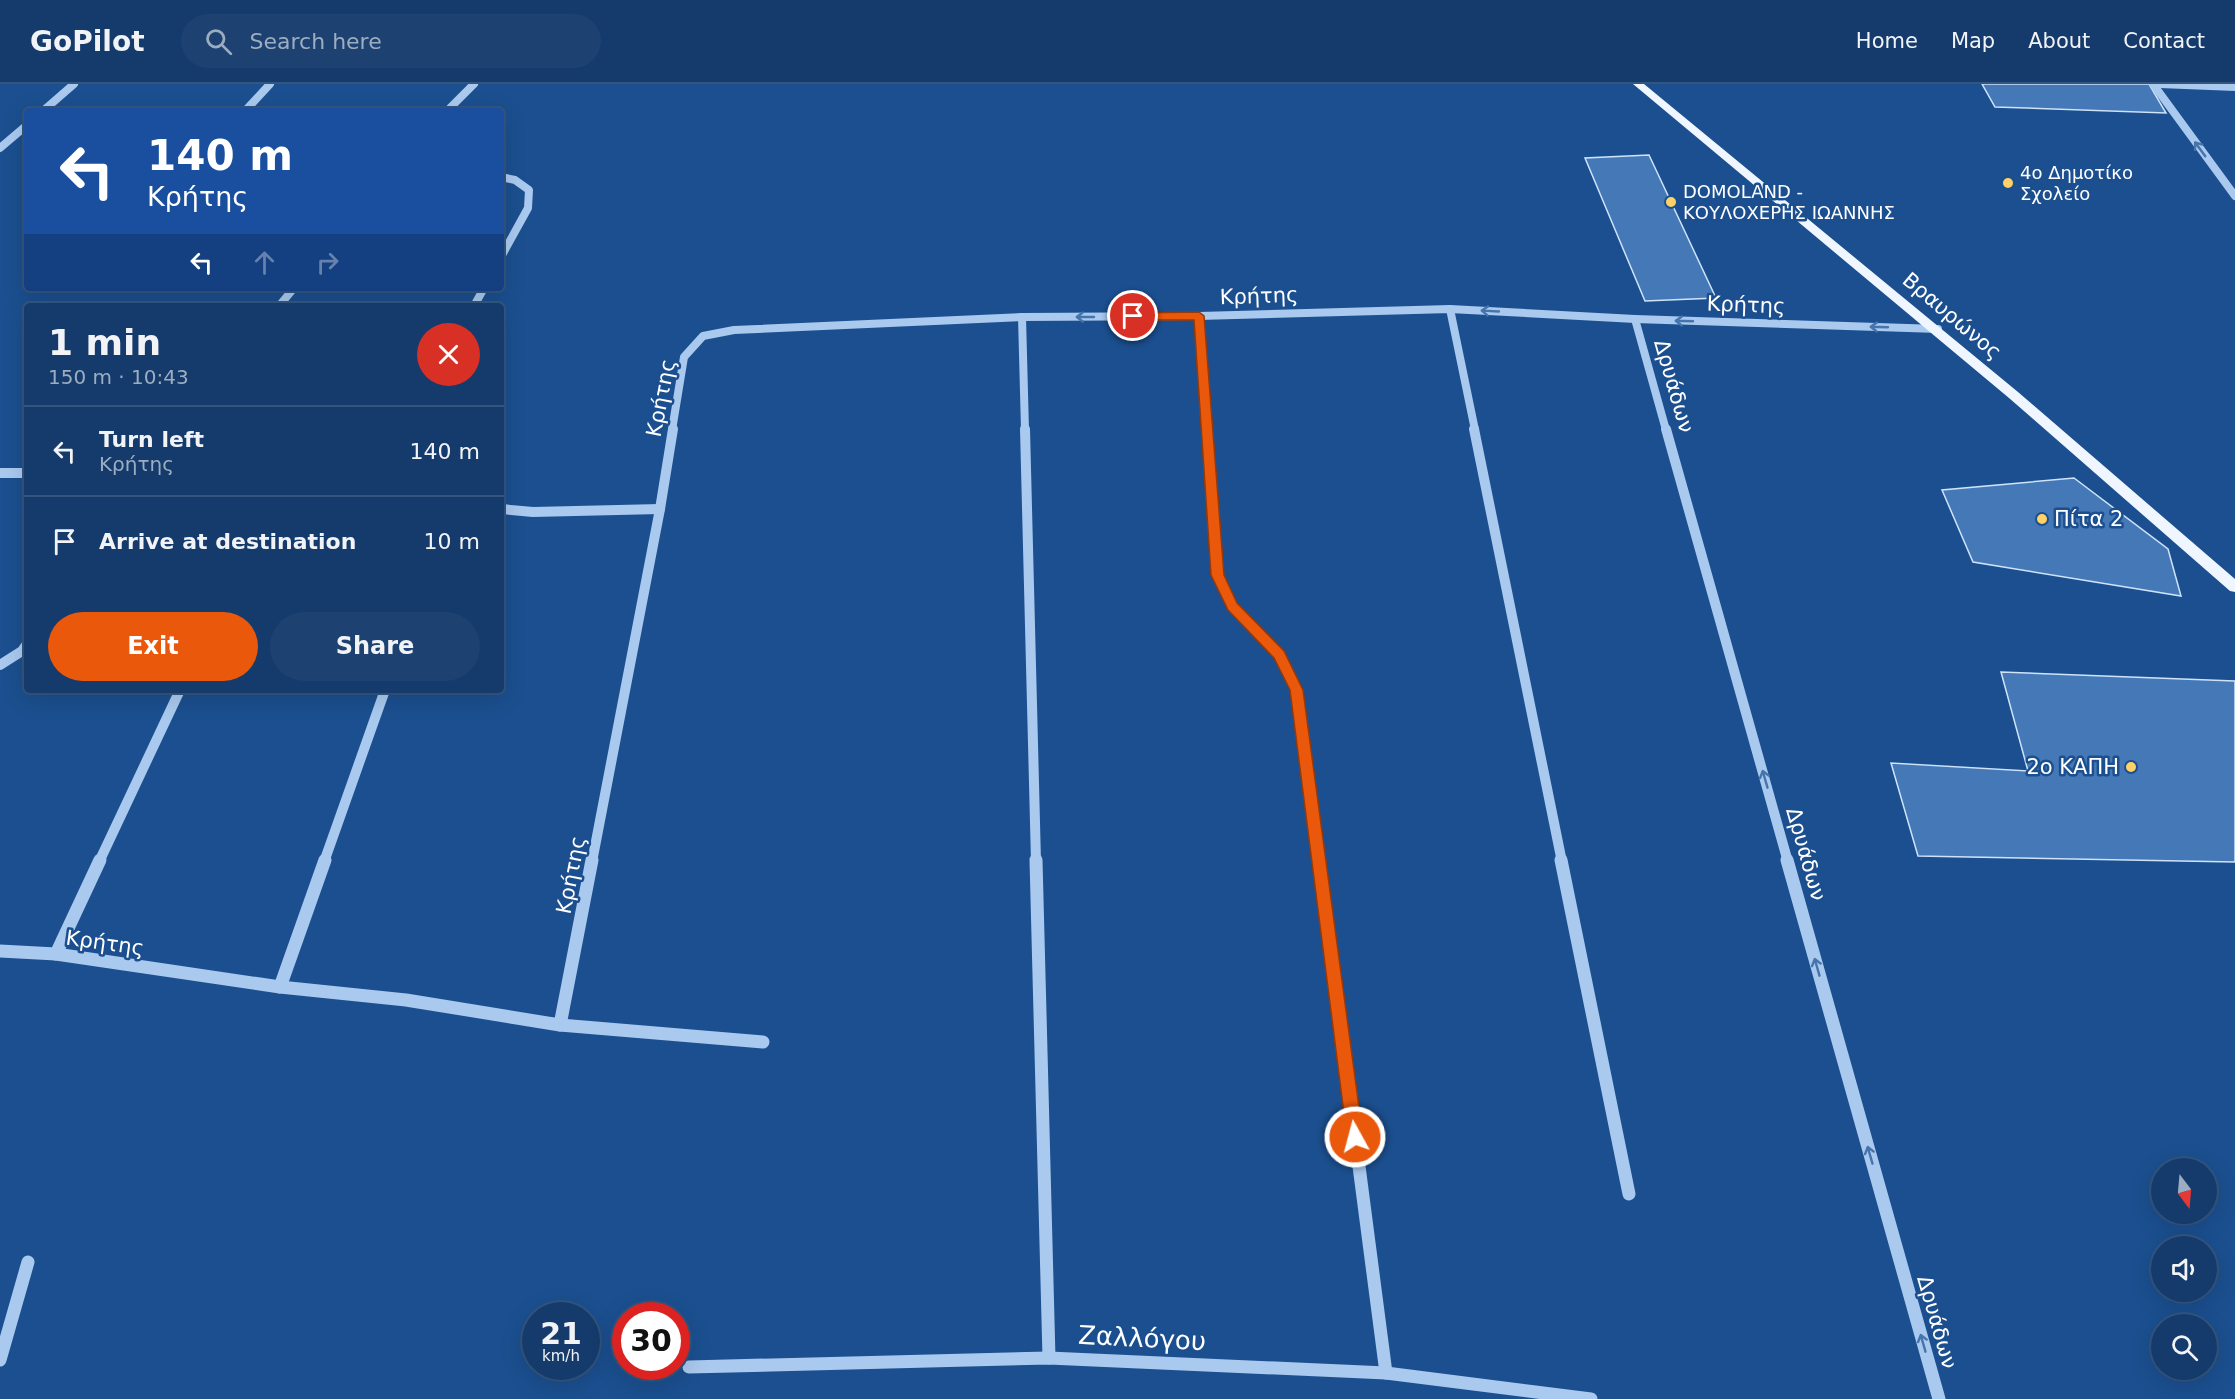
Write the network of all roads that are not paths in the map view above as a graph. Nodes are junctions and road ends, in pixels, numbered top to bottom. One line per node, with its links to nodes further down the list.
1 (74, 84): 8 (street)
2 (270, 84): 9 (street)
3 (474, 84): 10 (street)
4 (1638, 84): 22 (main road, Βραυρώνος)
5 (2153, 84): 14 (street, one-way to 5)
6 (2160, 84): 7 (street)
7 (2235, 87)
8 (46, 108)
9 (248, 108)
10 (450, 108)
11 (24, 128): 12 (street)
12 (0, 148)
13 (504, 178): 15 (street)
14 (2235, 196)
15 (504, 251)
16 (292, 291): 17 (street)
17 (282, 303)
18 (1450, 309): 19 (street, Κρήτης); 21 (street, Κρήτης, one-way to 18); 37 (street)
19 (1199, 316): 20 (street, Κρήτης, one-way to 20); 42 (street)
20 (1022, 317): 26 (street, Κρήτης); 39 (street)
21 (1635, 319): 22 (street, Κρήτης, one-way to 21); 44 (street, Δρυάδων, one-way to 21)
22 (1938, 329): 27 (main road, Βραυρώνος)
23 (0, 473): 24 (street)
24 (24, 473)
25 (504, 509): 26 (street)
26 (660, 509): 35 (street, Κρήτης)
27 (2235, 586)
28 (24, 648): 29 (street)
29 (0, 666)
30 (179, 693): 33 (street)
31 (384, 693): 34 (street)
32 (0, 951): 33 (street, Κρήτης)
33 (56, 954): 34 (street, Κρήτης)
34 (280, 987): 35 (street, Κρήτης)
35 (561, 1025): 36 (street)
36 (763, 1042)
37 (1629, 1194)
38 (28, 1262): 40 (street)
39 (1048, 1358): 41 (street, Ζαλλόγου); 42 (street, Ζαλλόγου)
40 (0, 1360)
41 (690, 1367)
42 (1386, 1373): 43 (street, Ζαλλόγου)
43 (1591, 1399)
44 (1939, 1399)

